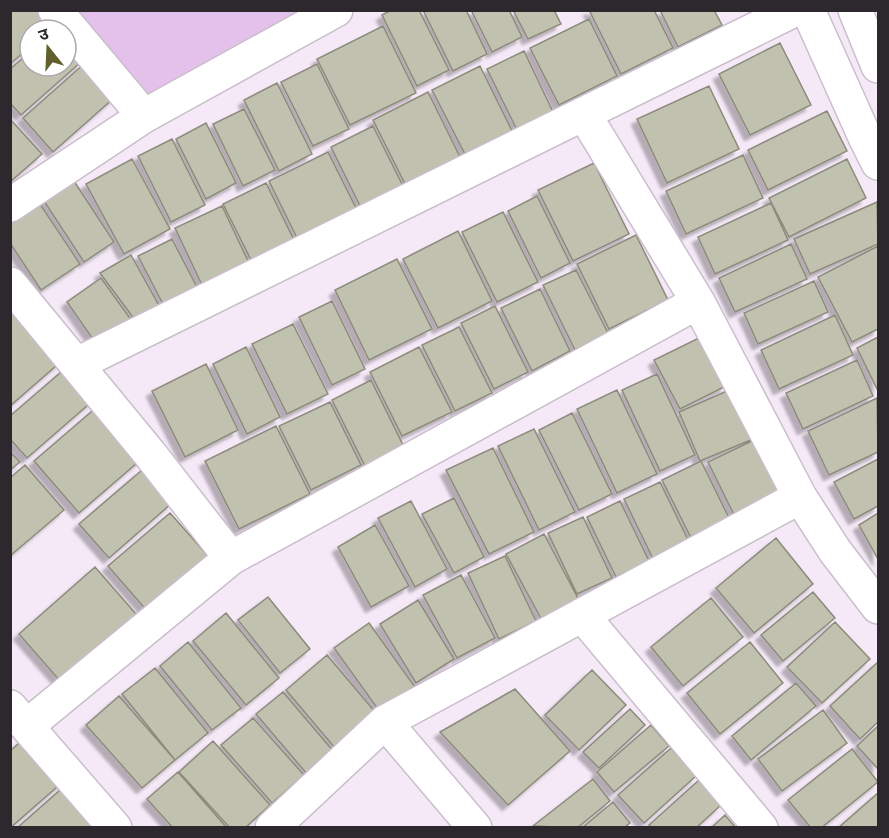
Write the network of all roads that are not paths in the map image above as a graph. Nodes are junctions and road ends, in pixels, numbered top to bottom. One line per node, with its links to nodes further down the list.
1 (55, 10): 8 (street)
2 (336, 10): 8 (street)
3 (794, 10): 7 (street)
4 (808, 10): 9 (street)
5 (855, 10): 6 (street)
6 (879, 66)
7 (584, 114): 12 (street); 13 (street)
8 (144, 116): 10 (street)
9 (879, 163)
10 (10, 205)
11 (10, 284): 13 (street)
12 (698, 302): 14 (street); 15 (street)
13 (77, 364): 15 (street)
14 (800, 497): 16 (street); 17 (street)
15 (231, 558): 18 (street)
16 (879, 607)
17 (582, 615): 19 (street); 23 (street)
18 (19, 717): 20 (street)
19 (385, 722): 21 (street); 22 (street)
20 (115, 828)
21 (272, 828)
22 (475, 828)
23 (761, 828)

